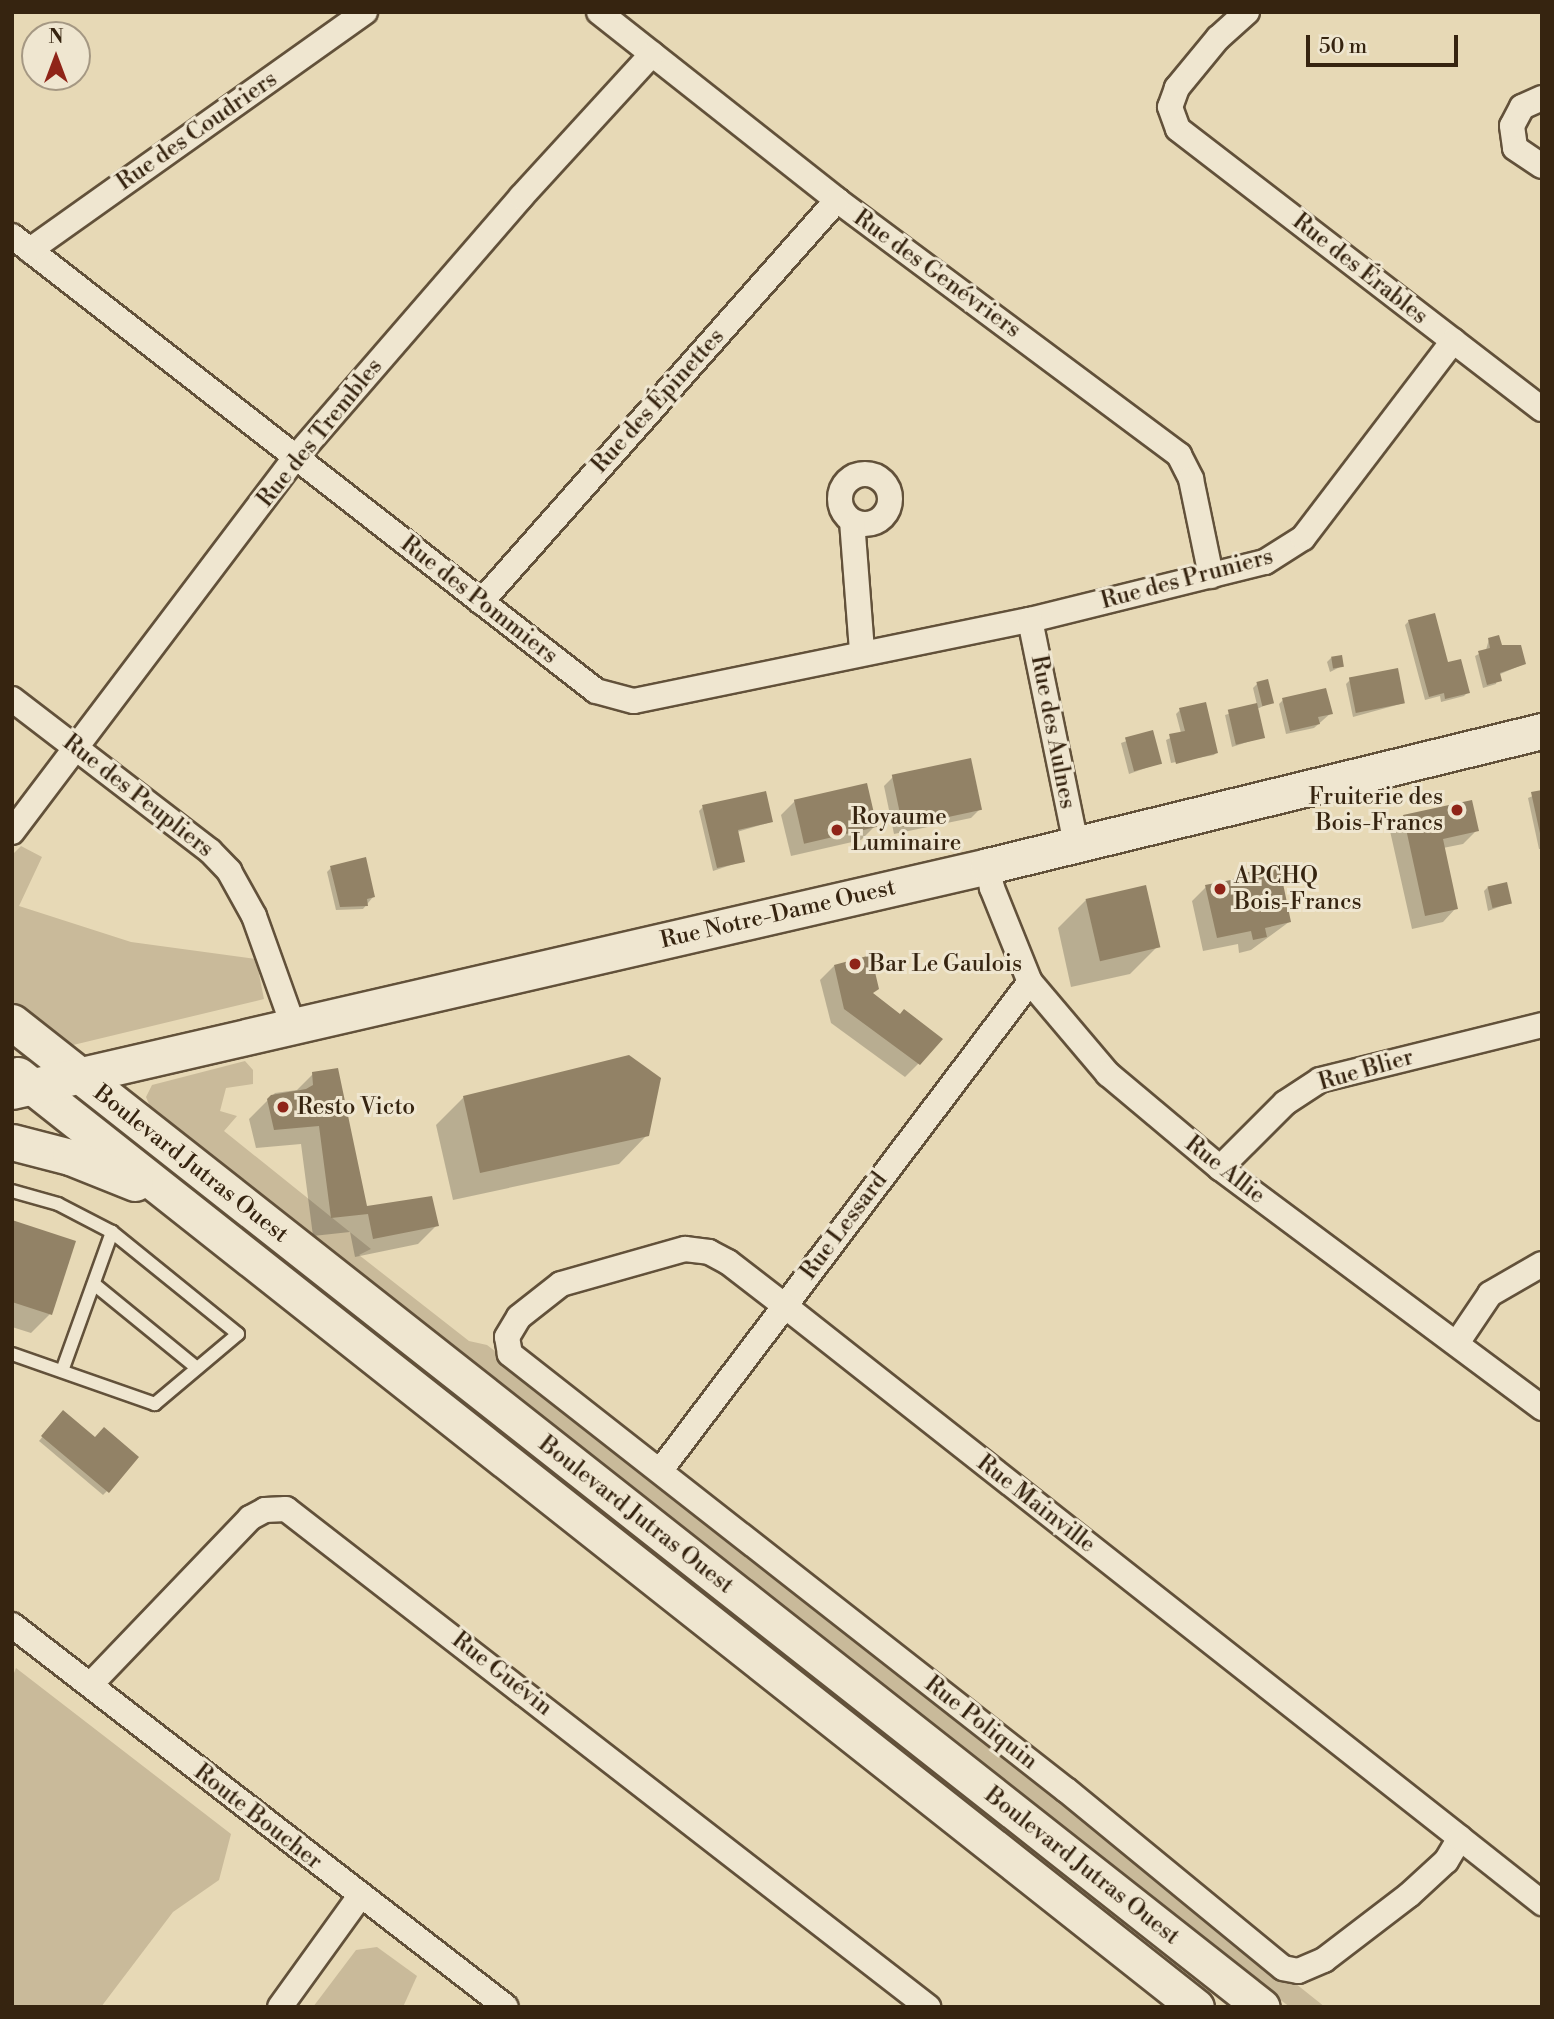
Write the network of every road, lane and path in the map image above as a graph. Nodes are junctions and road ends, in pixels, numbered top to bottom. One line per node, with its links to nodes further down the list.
1 (365, 12): 8 (street, Rue des Coudriers)
2 (599, 12): 4 (street, Rue des Genévriers)
3 (1247, 12): 9 (street, Rue des Érables)
4 (652, 54): 7 (street, Rue des Genévriers); 11 (street, Rue des Trembles)
5 (1542, 98): 6 (street)
6 (1542, 166)
7 (836, 200): 13 (street, Rue des Genévriers); 14 (street, Rue des Épinettes)
8 (21, 243): 11 (street, Rue des Pommiers)
9 (1453, 341): 10 (street, Rue des Érables); 13 (street, Rue des Pruniers)
10 (1542, 409)
11 (296, 457): 14 (street, Rue des Pommiers); 19 (street, Rue des Trembles)
12 (852, 521): 16 (street)
13 (1211, 576): 15 (street, Rue des Pruniers)
14 (481, 601): 16 (street, Rue des Pommiers)
15 (1030, 620): 16 (street, Rue des Pommiers); 21 (street, Rue des Aulnes)
16 (862, 651)
17 (12, 699): 19 (street, Rue des Peupliers)
18 (1542, 730): 21 (main road, Rue Notre-Dame Ouest)
19 (78, 749): 20 (street, Rue des Trembles); 25 (street, Rue des Peupliers)
20 (12, 832)
21 (1076, 845): 22 (main road, Rue Notre-Dame Ouest)
22 (988, 866): 23 (street, Rue Allie); 25 (main road, Rue Notre-Dame Ouest)
23 (1030, 982): 30 (street, Rue Allie); 36 (street, Rue Lessard)
24 (12, 1022): 27 (main road, Boulevard Jutras Ouest)
25 (293, 1024): 27 (main road, Rue Notre-Dame Ouest)
26 (1542, 1025): 30 (street, Rue Blier)
27 (78, 1075): 28 (main road, Rue Notre-Dame Ouest); 53 (main road, Boulevard Jutras Ouest)
28 (19, 1082): 32 (main road, Boulevard Jutras Ouest)
29 (12, 1142): 32 (main road)
30 (1220, 1168): 38 (street, Rue Allie)
31 (12, 1191): 33 (lane)
32 (176, 1201): 52 (main road, Boulevard Jutras Ouest)
33 (112, 1232): 35 (lane); 40 (lane)
34 (1542, 1264): 38 (street)
35 (93, 1284): 40 (lane); 41 (lane)
36 (785, 1306): 37 (street, Rue Mainville); 43 (street, Rue Lessard); 46 (street, Rue Mainville)
37 (507, 1337): 43 (street, Rue Poliquin)
38 (1457, 1343): 42 (street, Rue Allie)
39 (12, 1354): 41 (lane)
40 (197, 1368): 41 (lane)
41 (62, 1371)
42 (1542, 1408)
43 (660, 1471): 46 (street, Rue Poliquin)
44 (12, 1625): 45 (street, Route Boucher)
45 (91, 1684): 47 (street, Route Boucher); 51 (street, Rue Guévin)
46 (1460, 1839): 48 (street, Rue Mainville)
47 (360, 1896): 49 (street); 50 (street, Route Boucher)
48 (1542, 1903)
49 (280, 2007)
50 (506, 2007)
51 (928, 2007)
52 (1196, 2007)
53 (1262, 2007)

